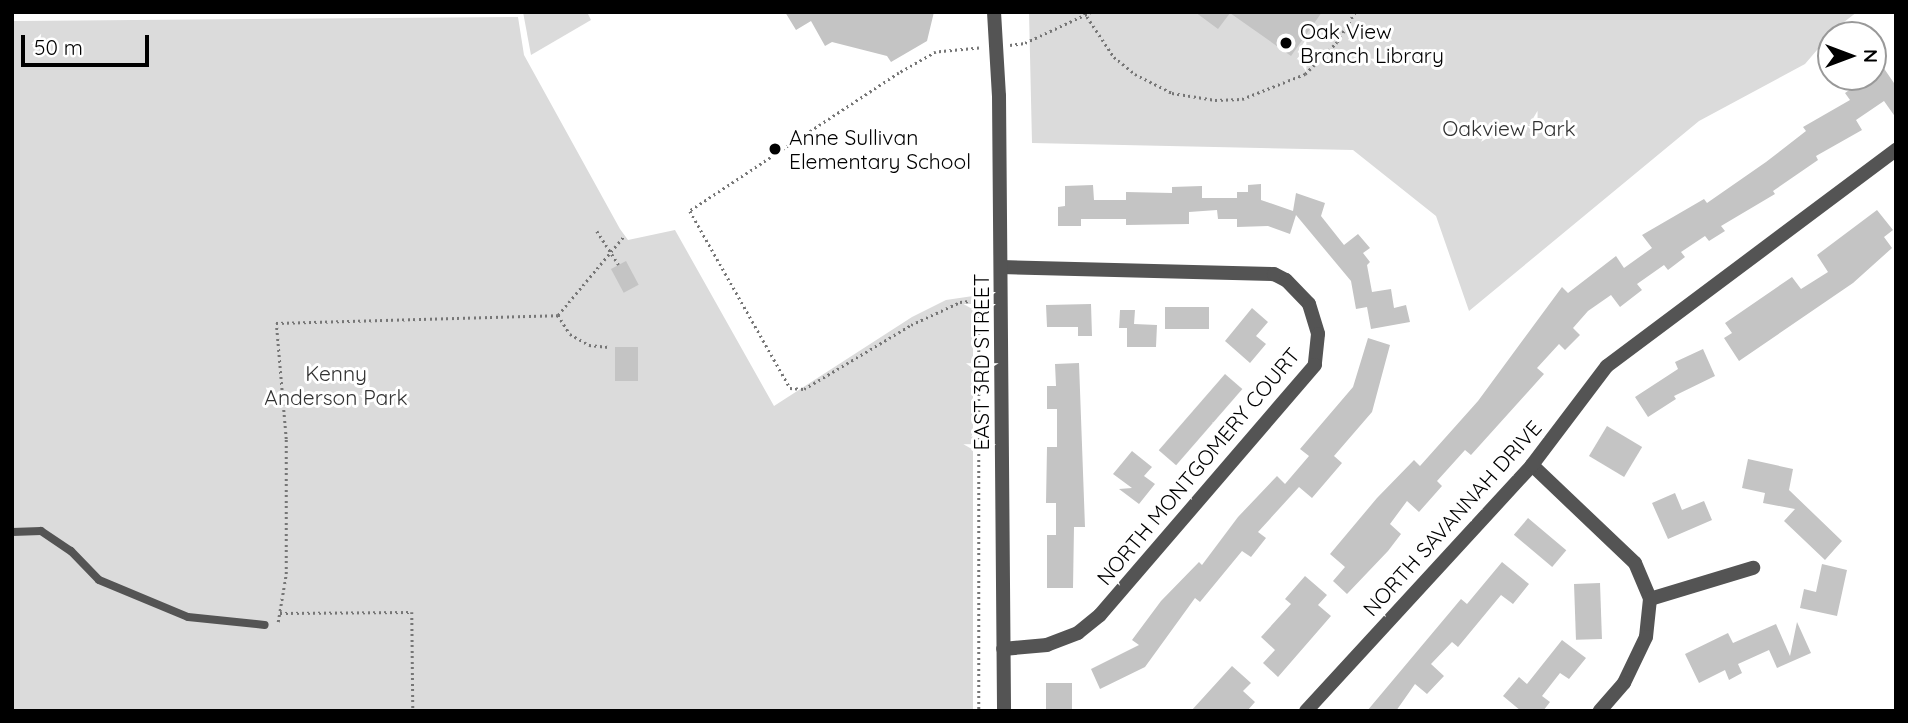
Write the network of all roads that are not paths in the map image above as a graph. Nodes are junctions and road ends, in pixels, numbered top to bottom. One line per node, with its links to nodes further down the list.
1 (993, 12): 3 (street, EAST 3RD STREET)
2 (1896, 150): 4 (street, NORTH SAVANNAH DRIVE)
3 (1001, 267): 9 (street, EAST 3RD STREET); 9 (street, NORTH MONTGOMERY COURT)
4 (1532, 465): 7 (street); 11 (street, NORTH SAVANNAH DRIVE)
5 (12, 532): 8 (lane)
6 (1753, 568): 7 (street)
7 (1650, 599): 12 (street)
8 (265, 625)
9 (1003, 649): 10 (street, EAST 3RD STREET)
10 (1004, 711)
11 (1306, 711)
12 (1600, 711)

